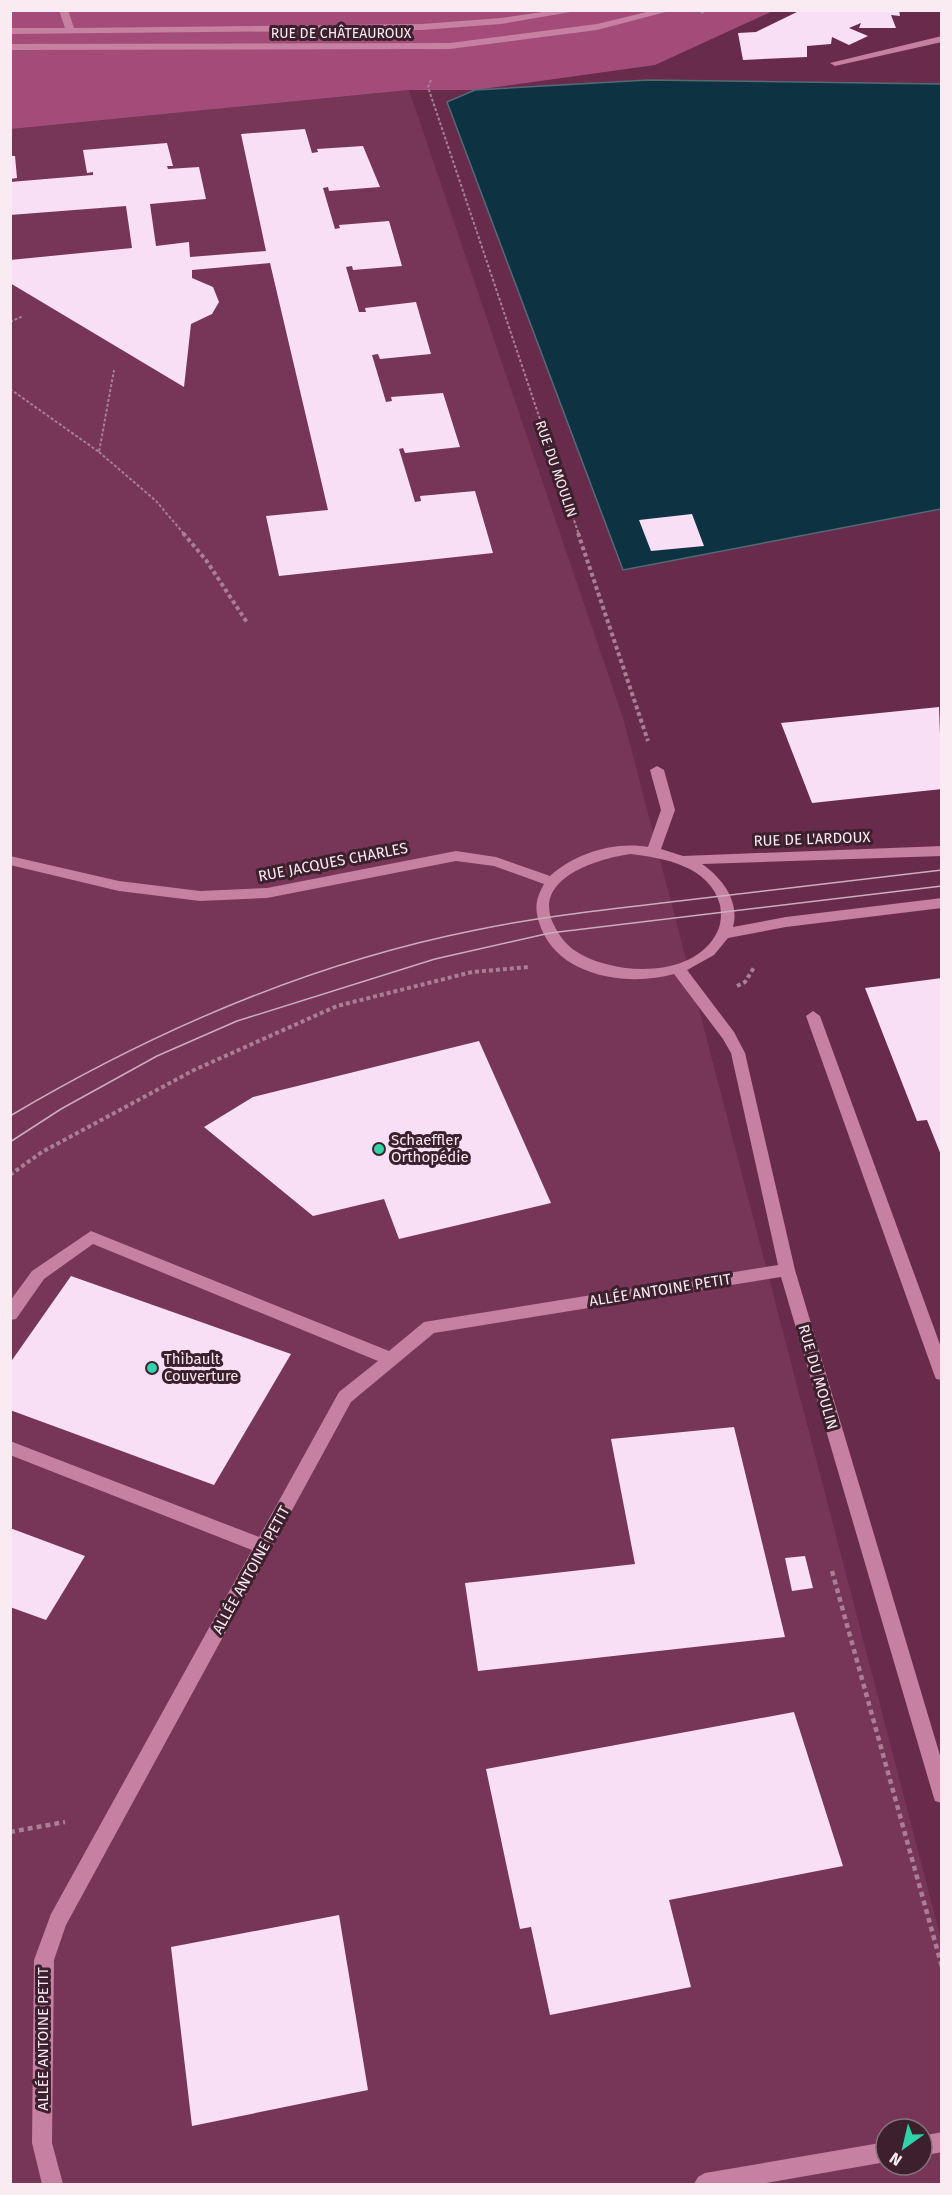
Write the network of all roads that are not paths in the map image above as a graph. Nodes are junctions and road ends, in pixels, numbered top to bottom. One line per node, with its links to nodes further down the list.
1 (63, 10): 5 (street)
2 (578, 10): 5 (street, RUE DE CHÂTEAUROUX)
3 (669, 10): 7 (street, RUE DE CHÂTEAUROUX)
4 (10, 31): 5 (street, RUE DE CHÂTEAUROUX)
5 (70, 31)
6 (942, 39): 8 (street)
7 (10, 47)
8 (835, 63)
9 (657, 770): 11 (street)
10 (942, 851): 13 (street, RUE DE L'ARDOUX)
11 (653, 852): 13 (street); 14 (street)
12 (10, 860): 14 (street, RUE JACQUES CHARLES)
13 (683, 860): 16 (street)
14 (553, 882): 17 (street)
15 (942, 903): 16 (street)
16 (724, 934): 17 (street)
17 (678, 969): 19 (street, RUE DU MOULIN)
18 (813, 1016): 22 (street)
19 (787, 1270): 21 (street, ALLÉE ANTOINE PETIT); 25 (street, RUE DU MOULIN)
20 (10, 1314): 21 (street)
21 (392, 1359): 24 (street, ALLÉE ANTOINE PETIT)
22 (942, 1374)
23 (10, 1448): 24 (street)
24 (264, 1546): 27 (street, ALLÉE ANTOINE PETIT)
25 (942, 1795)
26 (874, 2154): 28 (street)
27 (52, 2184)
28 (705, 2184)

